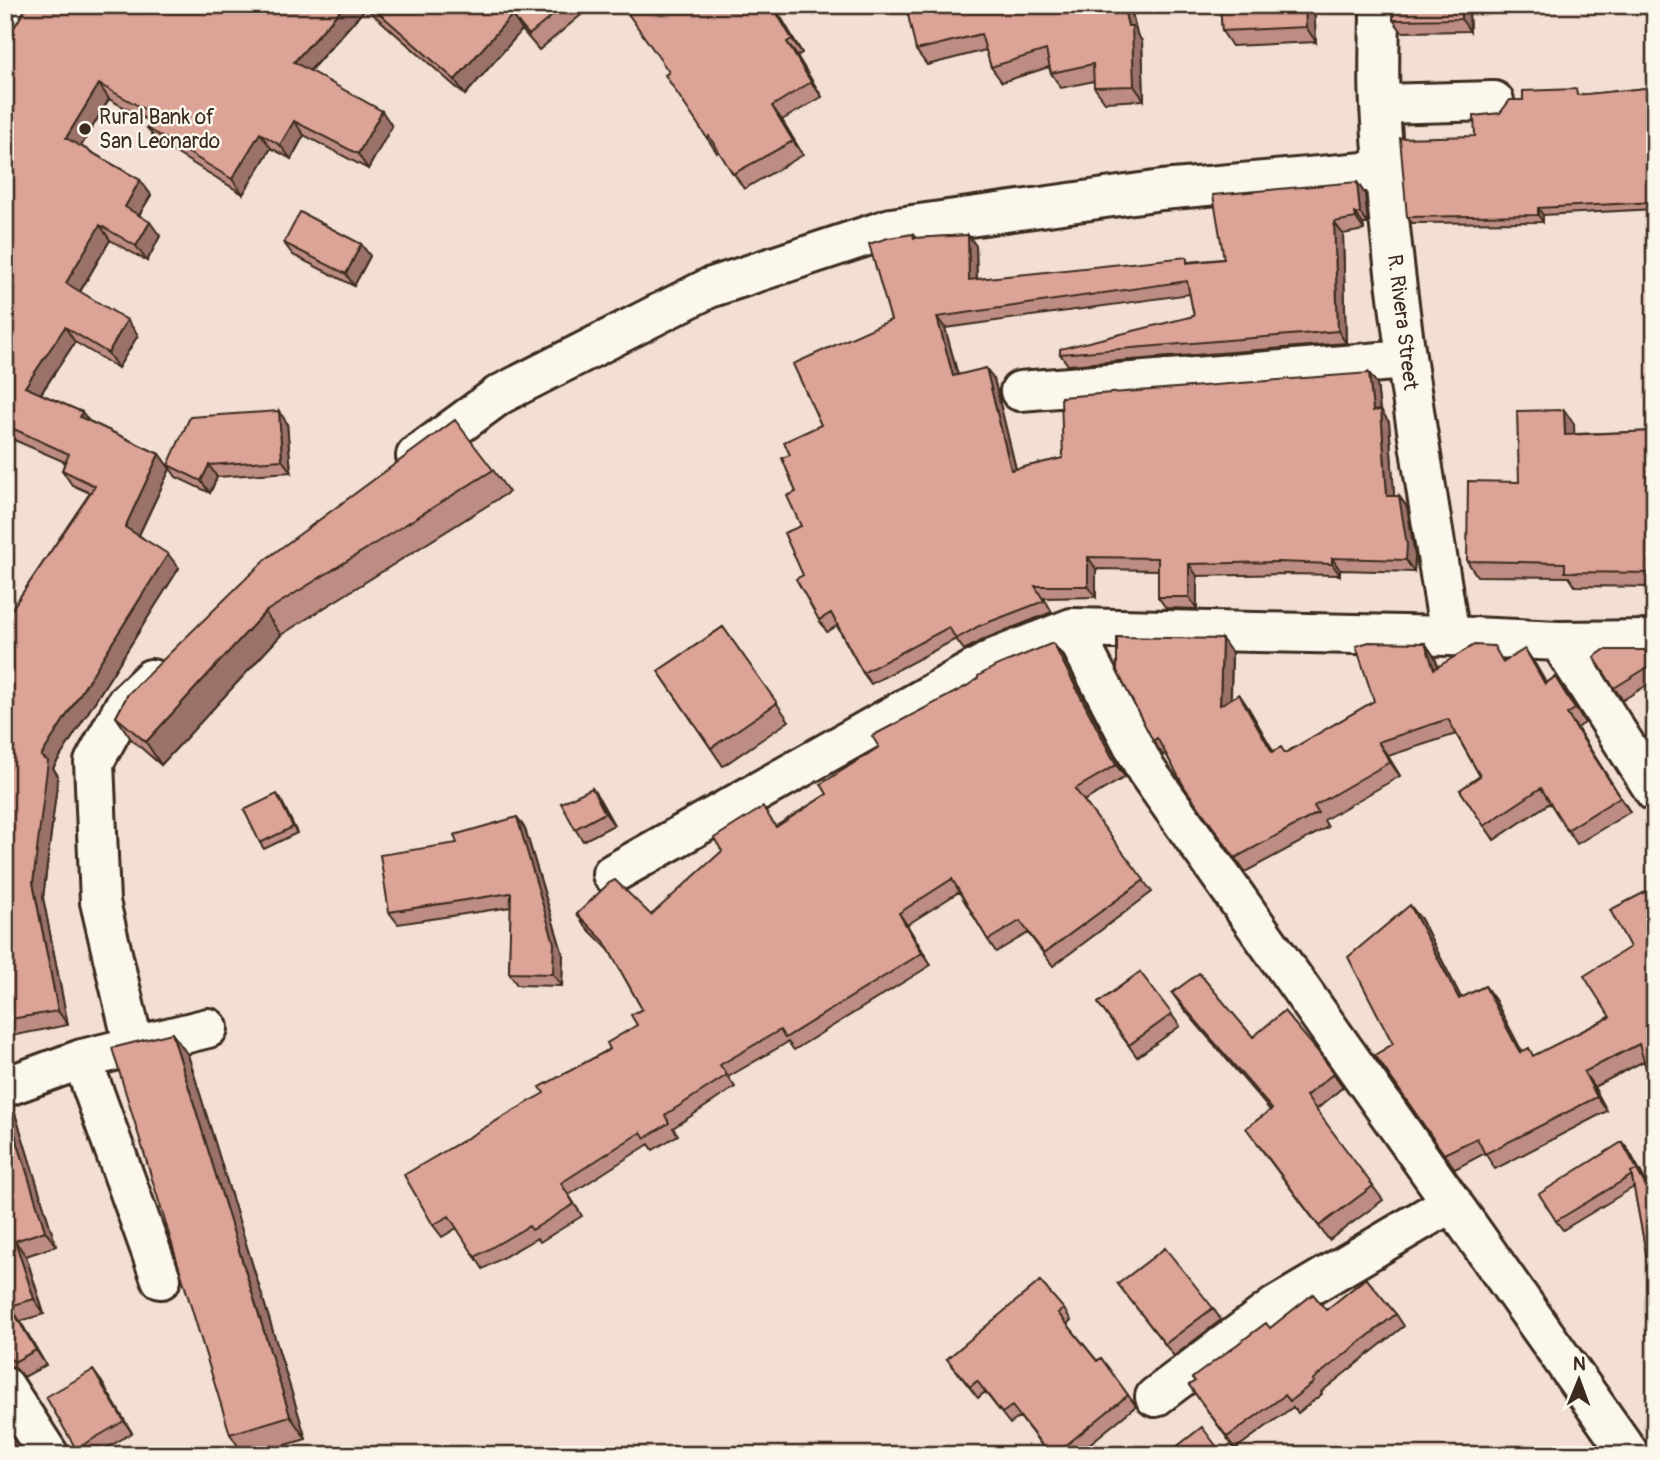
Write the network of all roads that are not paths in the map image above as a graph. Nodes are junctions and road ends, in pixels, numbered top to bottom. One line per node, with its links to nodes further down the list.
1 (15, 5): 3 (street)
2 (1380, 5): 5 (street, R. Rivera Street)
3 (5, 20)
4 (1494, 101): 5 (street)
5 (1380, 104): 6 (street, R. Rivera Street)
6 (1386, 170): 7 (street, R. Rivera Street); 9 (street)
7 (1406, 360): 8 (street); 11 (street, R. Rivera Street)
8 (1020, 391)
9 (389, 476)
10 (1072, 628): 11 (street); 16 (street); 21 (street)
11 (1450, 636): 13 (street)
12 (1655, 640): 13 (street)
13 (1559, 641): 15 (street)
14 (173, 657): 18 (street)
15 (1655, 792)
16 (612, 874)
17 (208, 1028): 18 (street)
18 (134, 1047): 19 (street)
19 (82, 1059): 20 (street); 22 (street)
20 (5, 1087)
21 (1452, 1202): 24 (street); 26 (street)
22 (161, 1279)
23 (5, 1387): 25 (street)
24 (1155, 1397)
25 (49, 1455)
26 (1630, 1455)

